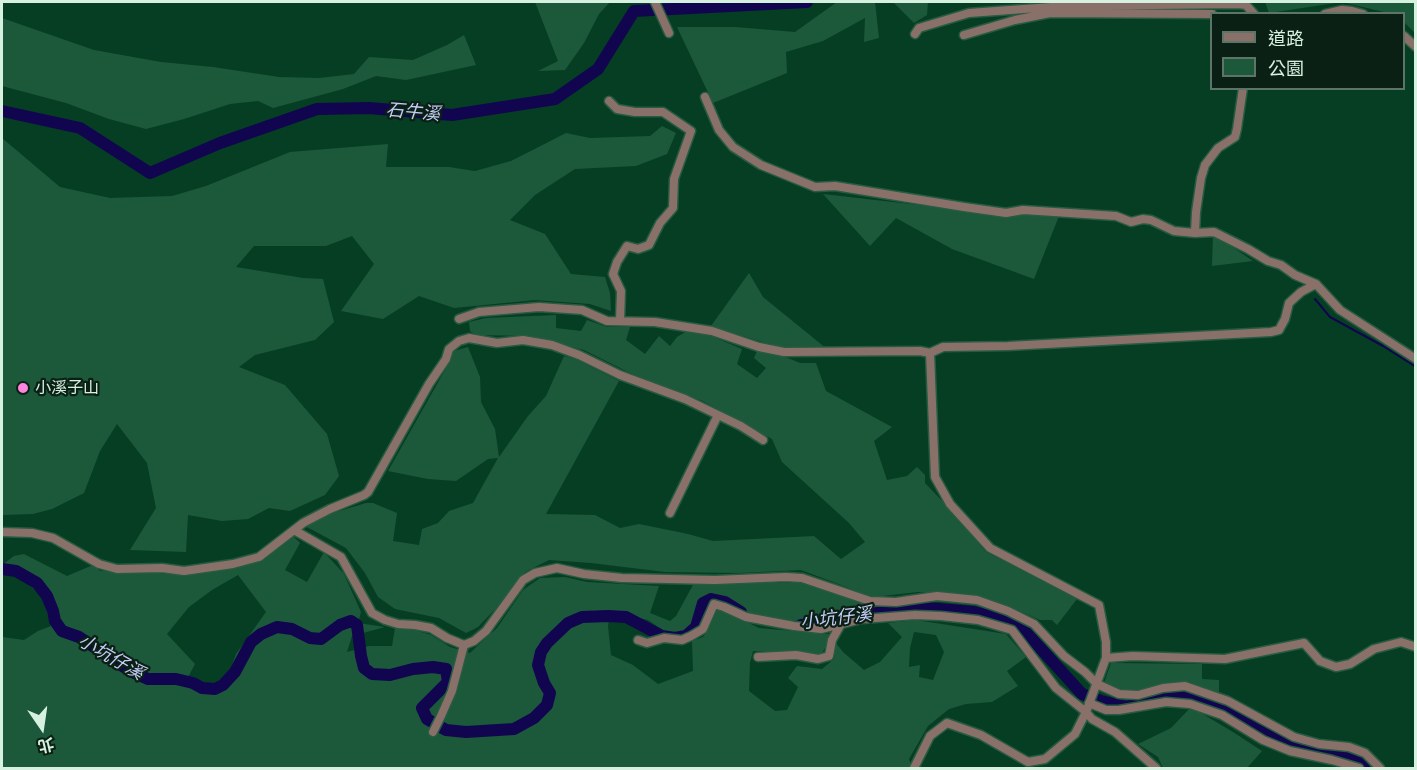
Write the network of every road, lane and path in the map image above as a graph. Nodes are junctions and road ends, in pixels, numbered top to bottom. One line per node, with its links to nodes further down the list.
1 (656, 2): 6 (street)
2 (1252, 12): 7 (street)
3 (1334, 12): 4 (street)
4 (1356, 12)
5 (1210, 14): 8 (street)
6 (669, 33)
7 (915, 34)
8 (964, 34)
9 (1243, 90): 12 (street)
10 (705, 97): 12 (street)
11 (609, 101): 15 (street)
12 (1195, 232): 13 (street)
13 (1316, 284): 16 (street); 17 (street)
14 (459, 319): 15 (street)
15 (620, 321): 16 (street)
16 (930, 353): 30 (street)
17 (1416, 359)
18 (718, 415): 19 (street); 20 (street); 21 (street)
19 (763, 440)
20 (670, 513)
21 (294, 530): 22 (street); 27 (street)
22 (2, 532)
23 (896, 602): 24 (street); 27 (street); 31 (street)
24 (915, 615): 25 (street); 32 (street)
25 (841, 624): 26 (street); 29 (street)
26 (638, 640)
27 (464, 645): 33 (street)
28 (1416, 647): 30 (street)
29 (758, 657)
30 (1106, 658): 31 (street)
31 (1097, 684): 32 (street); 37 (street)
32 (1088, 708): 34 (street); 35 (street); 36 (street)
33 (435, 727)
34 (914, 768)
35 (1156, 768)
36 (1359, 768)
37 (1380, 768)

